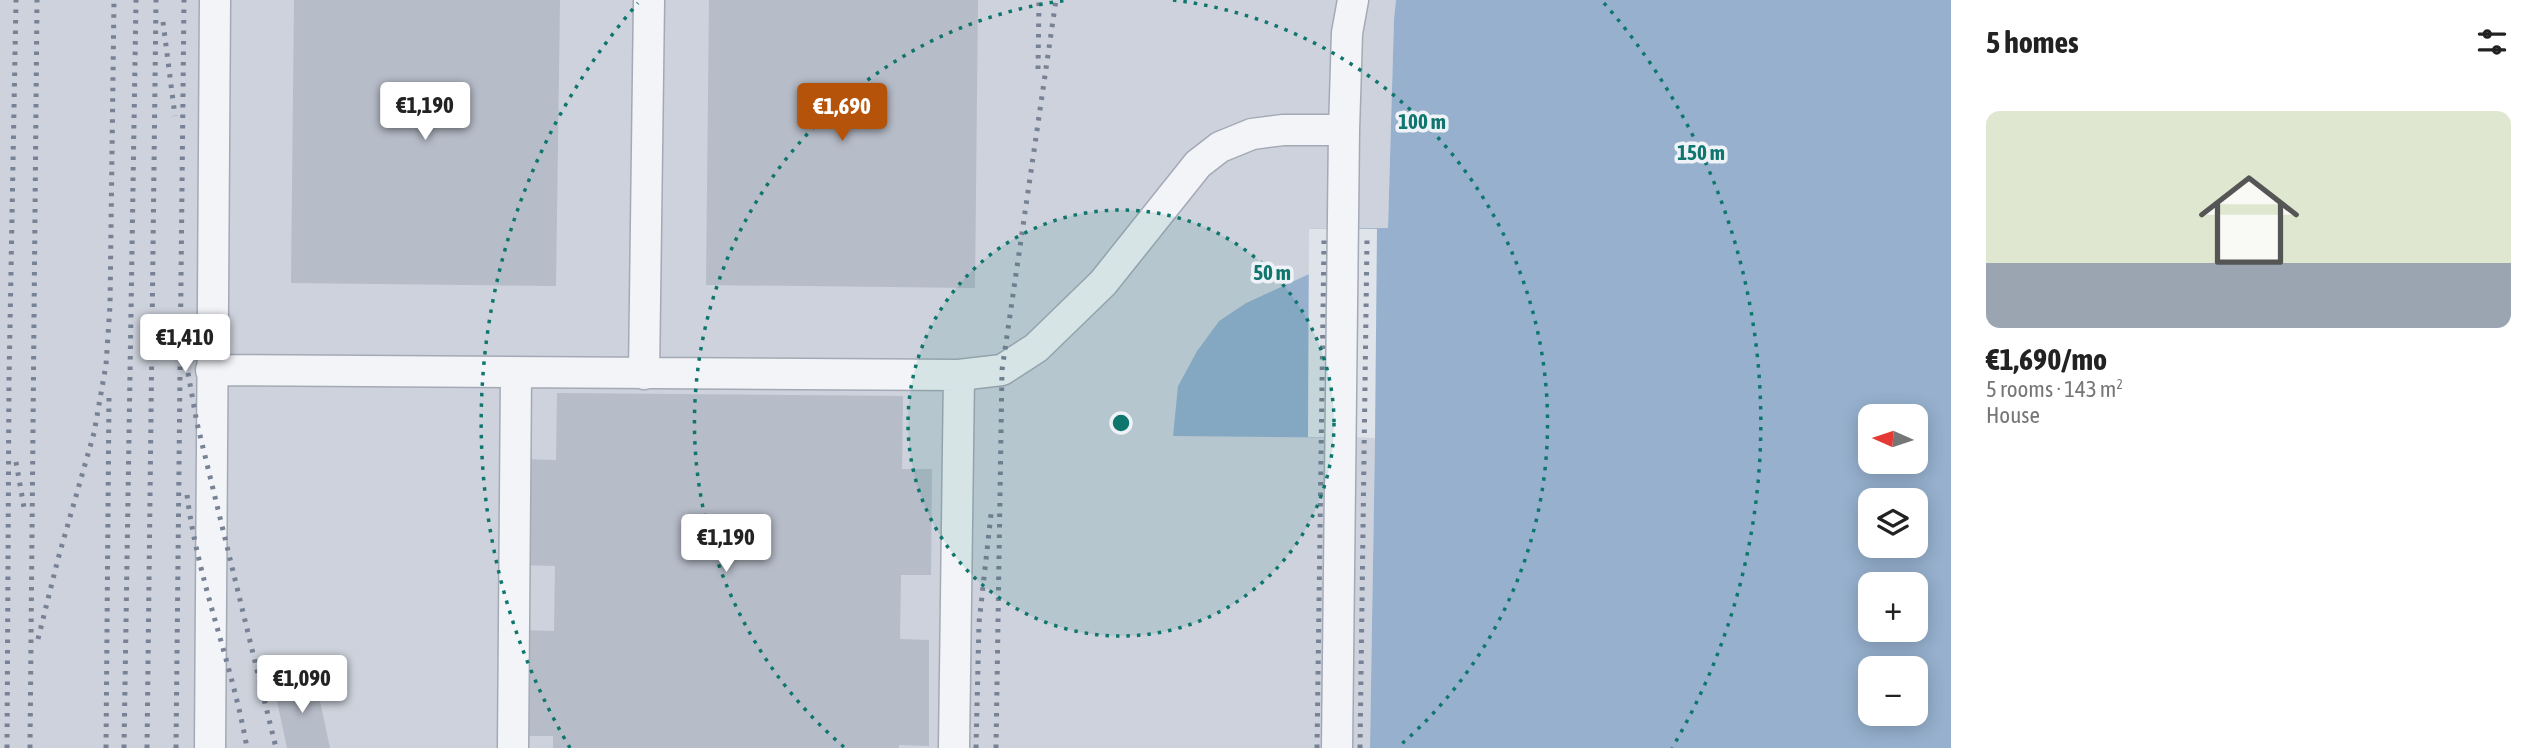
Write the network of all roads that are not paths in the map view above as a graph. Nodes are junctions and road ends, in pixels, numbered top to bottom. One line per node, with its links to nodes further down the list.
1 (215, 0): 5 (street)
2 (649, 0): 7 (street)
3 (1353, 0): 4 (street)
4 (1344, 130): 8 (street); 12 (street)
5 (211, 370): 6 (street); 9 (street)
6 (516, 373): 7 (street); 10 (street)
7 (644, 374): 8 (street)
8 (959, 376): 11 (street)
9 (210, 748)
10 (513, 748)
11 (954, 748)
12 (1337, 748)

